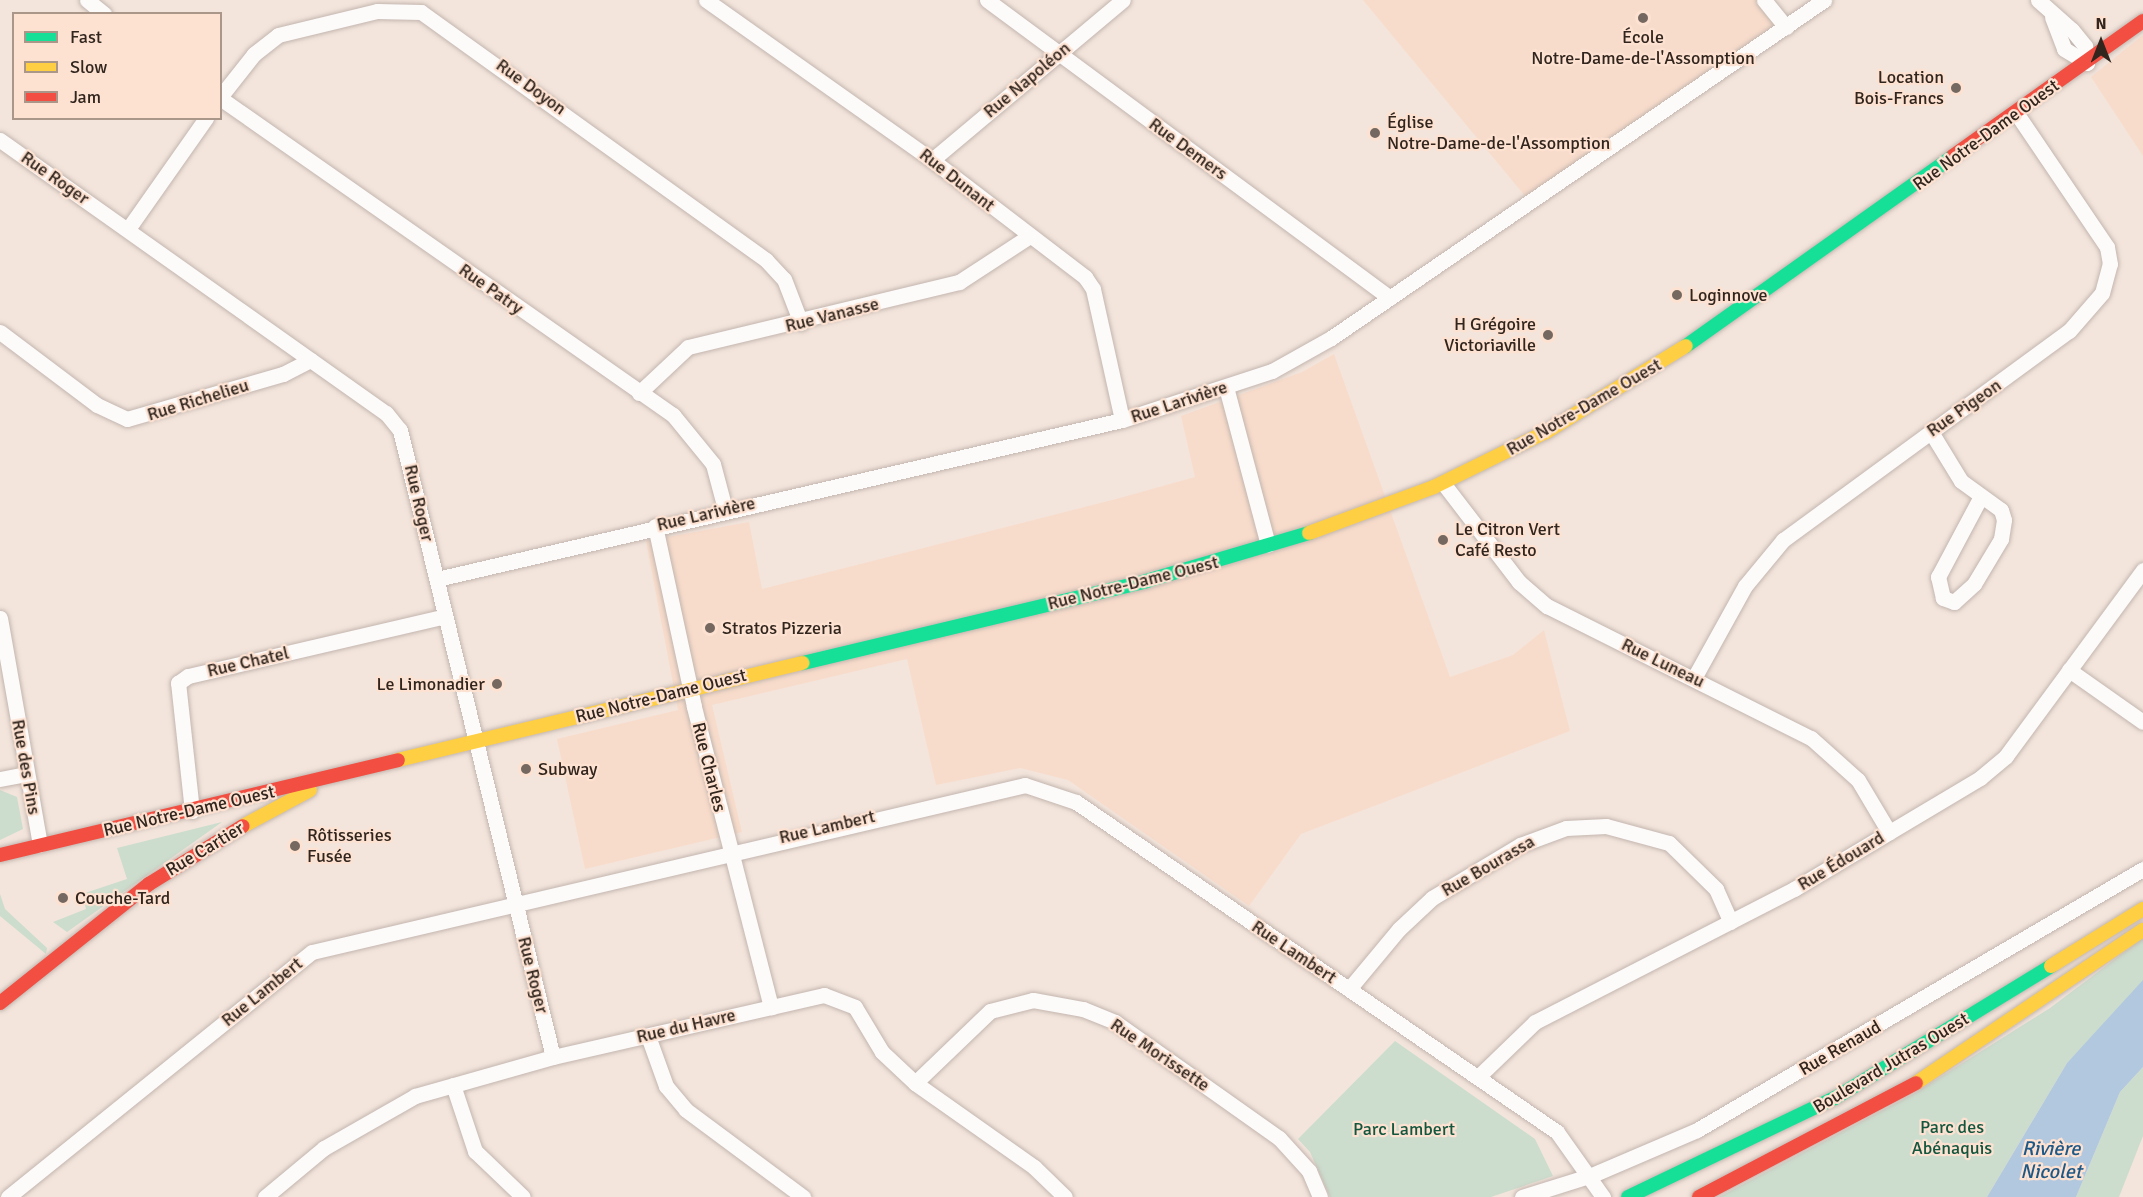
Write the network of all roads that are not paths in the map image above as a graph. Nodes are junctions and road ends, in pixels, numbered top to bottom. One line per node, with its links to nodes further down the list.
1 (87, 0): 8 (street)
2 (706, 0): 18 (street, Rue Dunant)
3 (987, 0): 11 (street, Rue Demers)
4 (1123, 0): 11 (street, Rue Napoléon)
5 (1764, 0): 10 (street)
6 (1824, 0): 10 (street, Rue Larivière)
7 (2038, 0): 12 (street)
8 (102, 12)
9 (2143, 21): 12 (street, Rue Notre-Dame Ouest)
10 (1786, 27): 21 (street, Rue Larivière)
11 (1059, 53): 18 (street, Rue Napoléon); 21 (street, Rue Demers)
12 (2087, 63): 15 (street, Rue Notre-Dame Ouest)
13 (222, 95): 22 (street, Rue Doyon)
14 (222, 99): 26 (street, Rue Patry)
15 (2017, 114): 28 (street, Rue Pigeon); 29 (street, Rue Notre-Dame Ouest)
16 (205, 120): 19 (street)
17 (0, 140): 19 (street, Rue Roger)
18 (932, 160): 20 (street, Rue Dunant)
19 (128, 229): 24 (street, Rue Roger)
20 (1028, 237): 22 (street, Rue Vanasse); 27 (street, Rue Dunant)
21 (1390, 298): 25 (street, Rue Larivière)
22 (801, 323): 26 (street, Rue Vanasse)
23 (0, 332): 24 (street, Rue Richelieu)
24 (310, 360): 35 (street, Rue Roger)
25 (1226, 387): 27 (street, Rue Larivière); 33 (street)
26 (639, 393): 31 (street, Rue Patry)
27 (1122, 420): 31 (street, Rue Larivière)
28 (1931, 432): 30 (street); 39 (street, Rue Pigeon)
29 (1443, 483): 33 (street, Rue Notre-Dame Ouest); 39 (street, Rue Luneau)
30 (1980, 498): 30 (street)
31 (725, 509): 32 (street, Rue Larivière)
32 (655, 526): 35 (street, Rue Larivière); 40 (street, Rue Charles)
33 (1268, 545): 40 (street, Rue Notre-Dame Ouest)
34 (2143, 570): 38 (street, Rue Édouard)
35 (437, 579): 36 (street, Rue Roger)
36 (445, 616): 42 (street, Rue Roger); 46 (street, Rue Chatel)
37 (0, 618): 43 (street, Rue des Pins)
38 (2069, 670): 41 (street); 47 (street, Rue Édouard)
39 (1694, 678): 47 (street, Rue Luneau)
40 (689, 688): 42 (street, Rue Notre-Dame Ouest); 49 (street, Rue Charles)
41 (2143, 722)
42 (477, 741): 44 (street, Rue Notre-Dame Ouest); 52 (street, Rue Roger)
43 (26, 774): 45 (street); 48 (street, Rue des Pins)
44 (335, 776): 46 (street, Rue Notre-Dame Ouest); 57 (street, Rue Cartier)
45 (0, 780)
46 (192, 810): 48 (street, Rue Notre-Dame Ouest)
47 (1889, 832): 54 (street, Rue Édouard)
48 (40, 845): 50 (street, Rue Notre-Dame Ouest)
49 (730, 850): 52 (street, Rue Lambert); 56 (street, Rue Lambert); 58 (street, Rue Charles)
50 (0, 855)
51 (2143, 869): 64 (street, Rue Renaud)
52 (515, 903): 60 (street, Rue Roger); 65 (street, Rue Lambert)
53 (2143, 909): 73 (street, Boulevard Jutras Ouest)
54 (1731, 922): 56 (street, Rue Bourassa); 61 (street, Rue Édouard)
55 (2143, 930): 74 (street, Boulevard Jutras Ouest)
56 (1349, 989): 61 (street, Rue Lambert)
57 (0, 1003)
58 (771, 1007): 59 (street, Rue du Havre); 62 (street, Rue du Havre)
59 (648, 1036): 60 (street, Rue du Havre); 68 (street)
60 (553, 1057): 63 (street, Rue du Havre)
61 (1478, 1077): 64 (street, Rue Lambert)
62 (915, 1083): 69 (street, Rue du Havre); 70 (street, Rue Morissette)
63 (453, 1085): 66 (street, Rue du Havre); 67 (street)
64 (1592, 1175): 71 (street, Rue Renaud); 72 (street, Rue Lambert)
65 (8, 1197)
66 (264, 1197)
67 (523, 1197)
68 (803, 1197)
69 (1065, 1197)
70 (1320, 1197)
71 (1522, 1197)
72 (1603, 1197)
73 (1628, 1197)
74 (1699, 1197)

